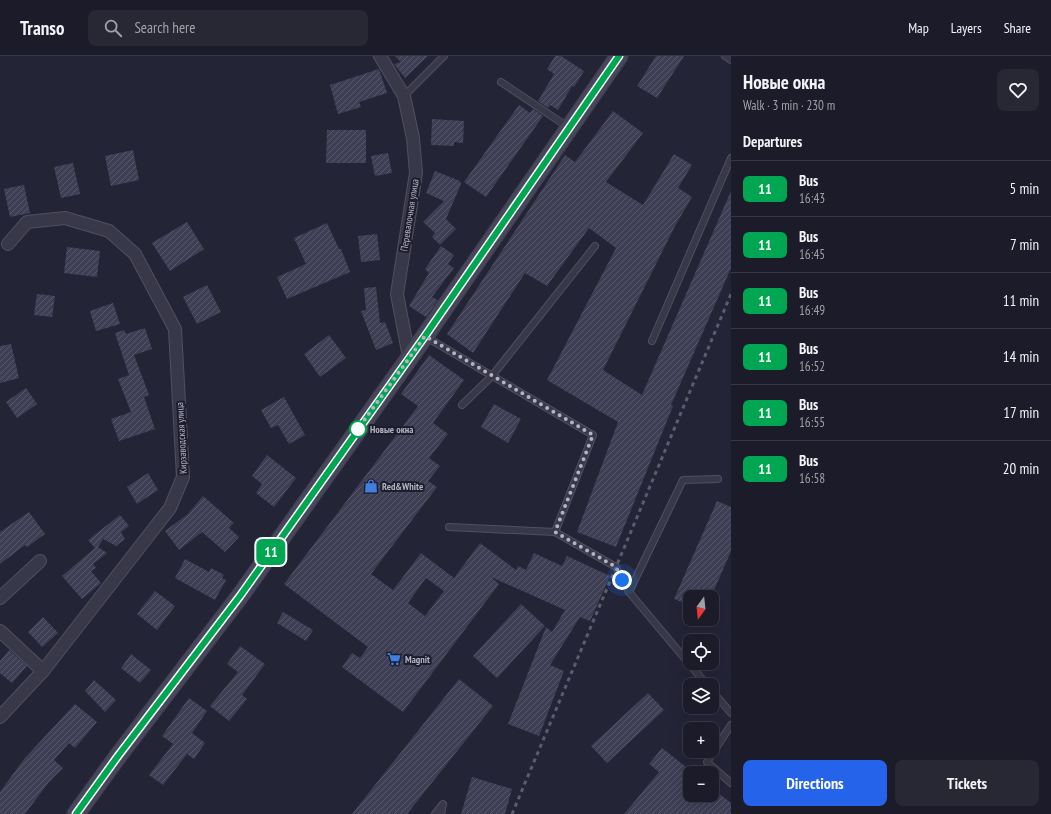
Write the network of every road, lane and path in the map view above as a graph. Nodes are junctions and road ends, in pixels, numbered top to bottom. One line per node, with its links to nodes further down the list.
1 (380, 56): 7 (street, Перевалочная улица)
2 (444, 56): 7 (lane)
3 (619, 56): 8 (street)
4 (724, 56): 5 (lane)
5 (731, 60)
6 (501, 82): 8 (lane)
7 (404, 96): 14 (street, Перевалочная улица)
8 (569, 128): 12 (street)
9 (731, 158): 13 (lane)
10 (8, 244): 24 (street, Кирзаводская улица)
11 (595, 246): 15 (lane)
12 (425, 336): 14 (street); 15 (lane)
13 (652, 341)
14 (408, 357): 31 (street)
15 (492, 376): 16 (lane); 19 (lane)
16 (462, 405)
17 (718, 480): 21 (lane)
18 (449, 527): 19 (lane)
19 (555, 532): 21 (lane)
20 (40, 561): 22 (street)
21 (629, 592): 25 (lane)
22 (0, 598)
23 (0, 631): 24 (street)
24 (43, 671): 28 (street, Кирзаводская улица)
25 (701, 678)
26 (719, 699): 27 (lane)
27 (731, 713)
28 (0, 717)
29 (731, 725): 30 (lane)
30 (731, 783)
31 (76, 814)
32 (435, 814): 33 (lane)
33 (441, 814)

